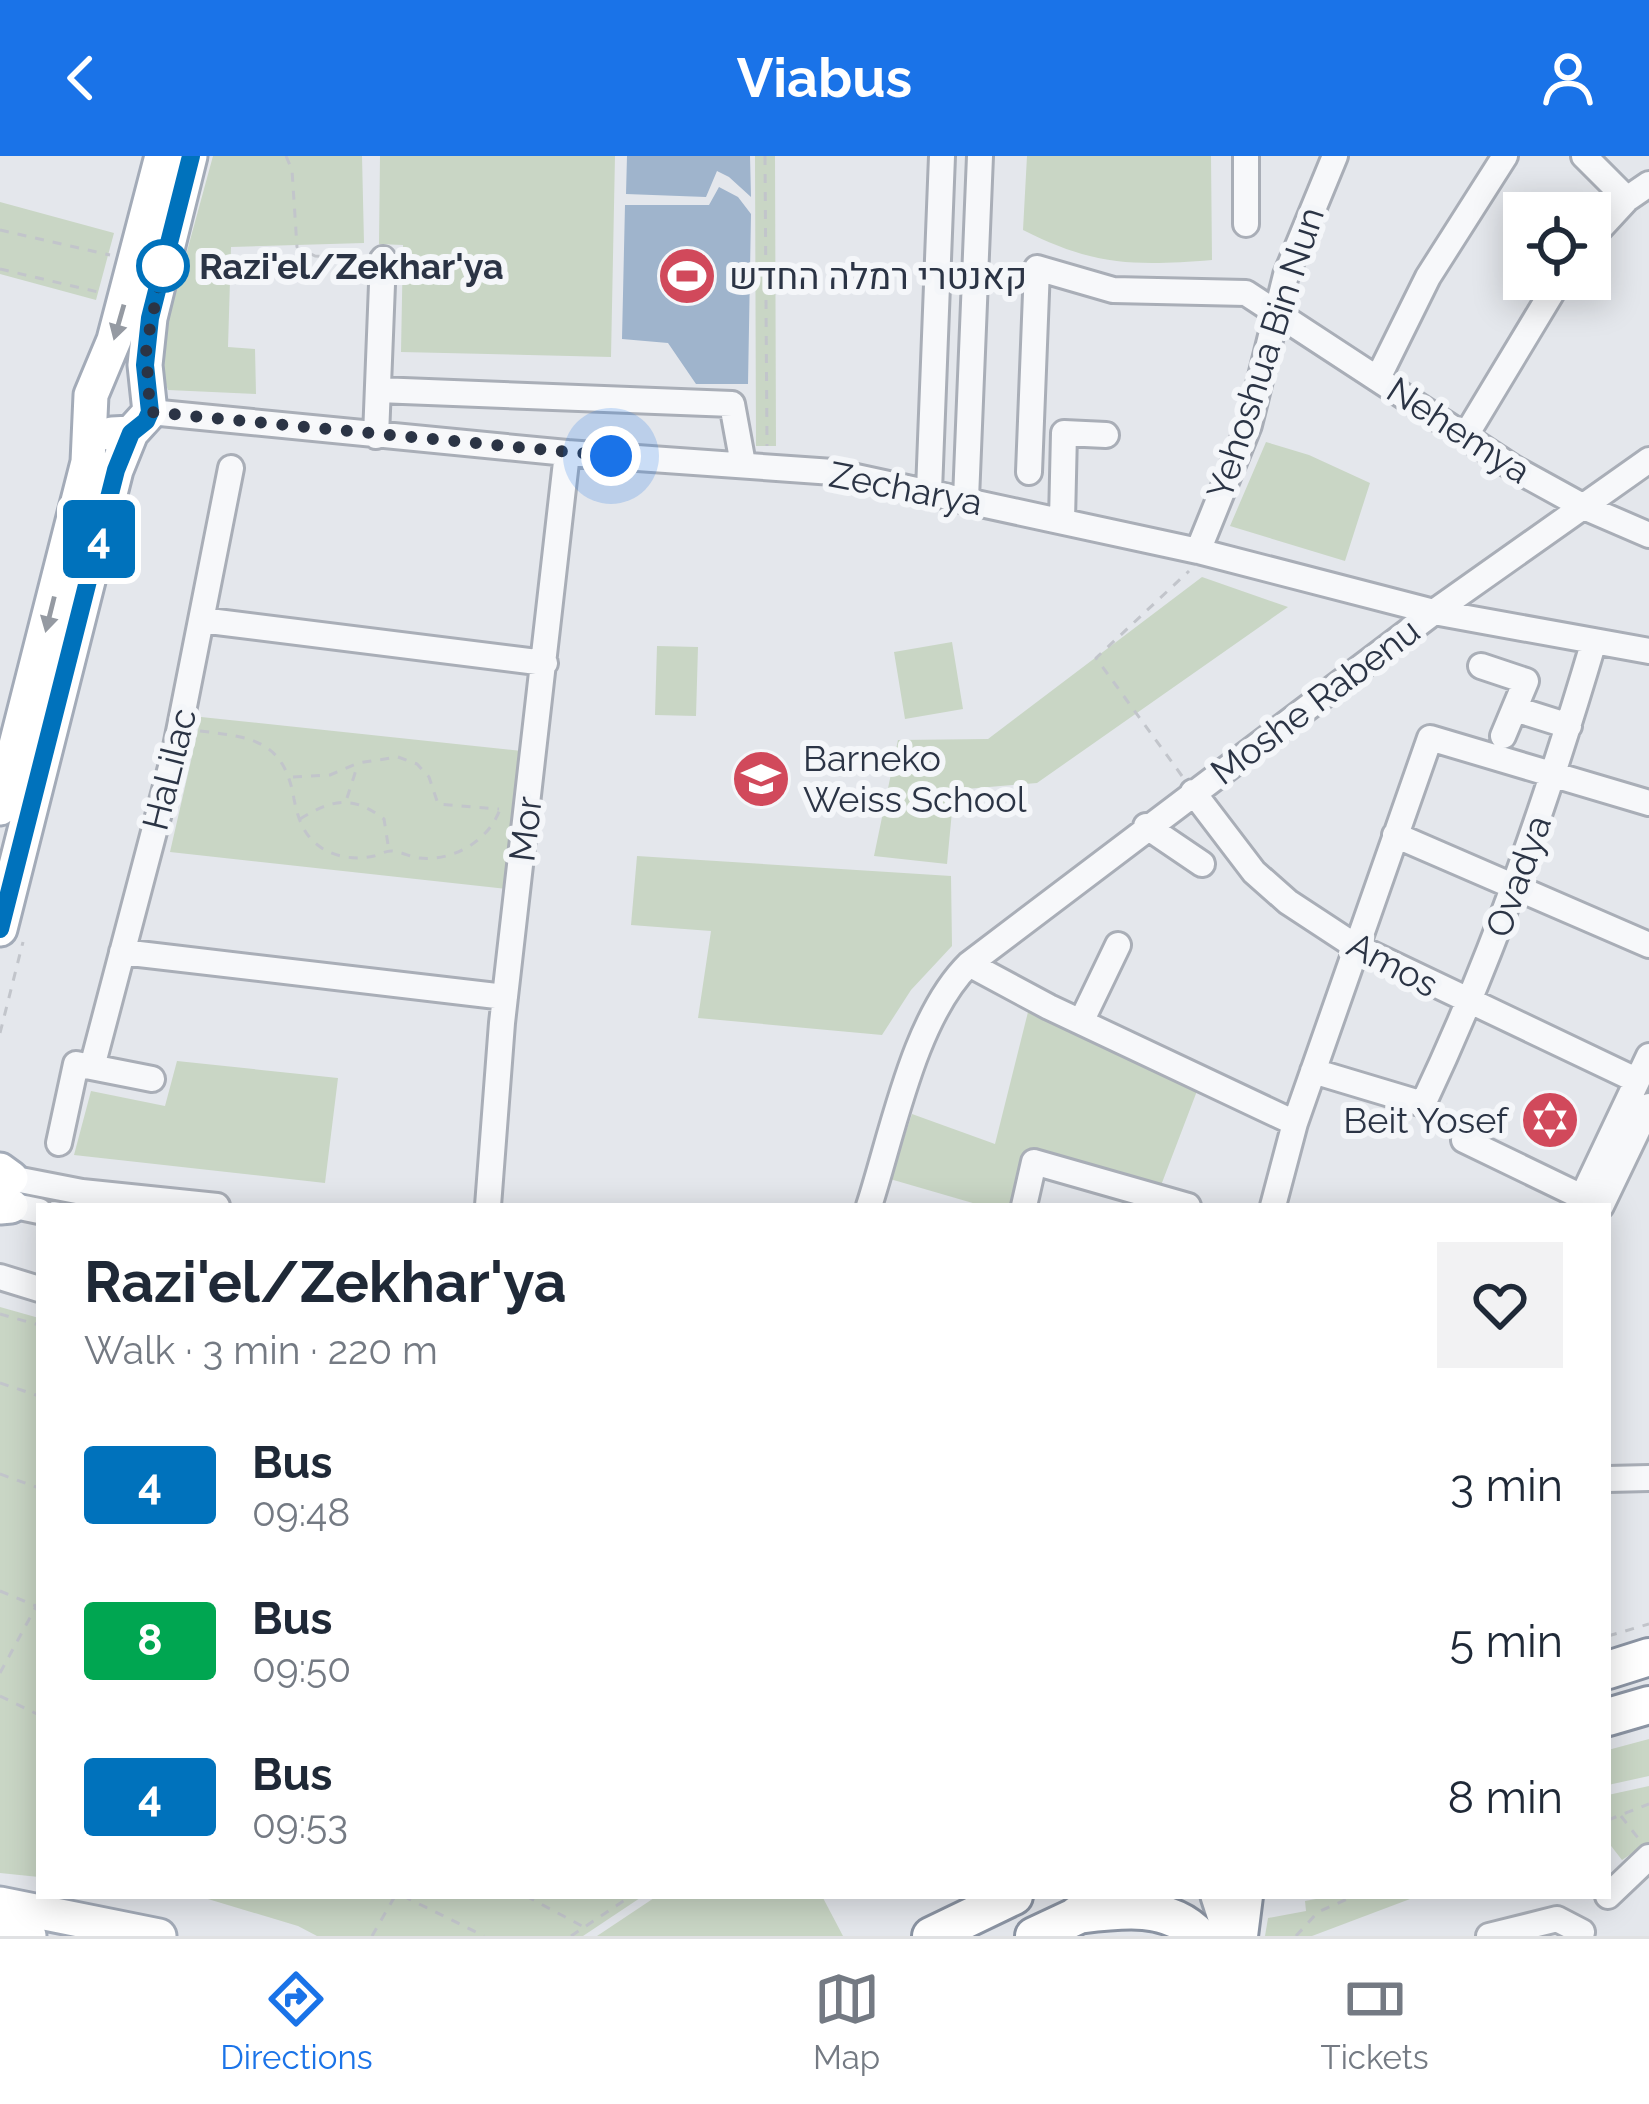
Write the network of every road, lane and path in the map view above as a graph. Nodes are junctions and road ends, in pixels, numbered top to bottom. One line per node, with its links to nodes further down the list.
1 (162, 156): 17 (main road)
2 (190, 156): 27 (main road)
3 (286, 156): 16 (path)
4 (765, 156): 33 (path)
5 (942, 156): 21 (street)
6 (980, 156): 22 (street)
7 (1246, 156): 14 (street)
8 (1505, 156): 24 (street)
9 (1584, 156): 12 (street)
10 (1328, 158): 23 (street, Yehoshua Bin Nun)
11 (1649, 184): 12 (street)
12 (1628, 199): 13 (street)
13 (1611, 217)
14 (1246, 224)
15 (0, 230): 17 (path)
16 (382, 259): 25 (street)
17 (136, 260): 19 (main road)
18 (0, 269): 19 (path)
19 (126, 298): 26 (main road, one-way to 26)
20 (1547, 300): 29 (street)
21 (936, 307): 22 (street); 36 (street)
22 (974, 307): 37 (street)
23 (1277, 310): 24 (street, Nehemya); 35 (street, Nehemya); 41 (street, Yehoshua Bin Nun)
24 (1379, 376): 29 (street, Nehemya)
25 (378, 390): 30 (street); 33 (street)
26 (94, 402): 27 (main road); 27 (main road); 58 (main road, one-way to 58)
27 (143, 412): 30 (street, Zecharya); 67 (main road)
28 (1106, 435): 39 (street)
29 (1466, 435): 38 (street, Nehemya)
30 (376, 436): 31 (street, Zecharya)
31 (567, 453): 33 (street, Zecharya); 46 (street, Mor)
32 (1649, 460): 38 (street, Moshe Rabenu)
33 (755, 465): 36 (street, Zecharya)
34 (230, 468): 43 (street, HaLilac)
35 (1029, 472)
36 (929, 491): 37 (street, Zecharya)
37 (967, 499): 39 (street, Zecharya)
38 (1584, 507): 40 (street, Nehemya); 42 (street, Moshe Rabenu)
39 (1061, 520): 41 (street, Zecharya)
40 (1649, 535)
41 (1203, 553): 42 (street, Zecharya); 55 (path)
42 (1434, 612): 44 (street, Zecharya); 55 (street, Moshe Rabenu)
43 (201, 620): 46 (street); 50 (street, HaLilac)
44 (1594, 641): 45 (street, Zecharya); 49 (street, Ovadya)
45 (1649, 651)
46 (545, 663): 60 (street, Mor)
47 (1480, 667): 48 (street)
48 (1515, 709): 49 (street); 51 (street)
49 (1569, 726): 53 (street, Ovadya)
50 (180, 728): 54 (path); 71 (street, HaLilac)
51 (1503, 736)
52 (358, 763): 54 (path); 56 (path); 59 (path)
53 (1555, 775): 57 (street); 63 (street); 66 (street, Ovadya)
54 (291, 777): 61 (path)
55 (1192, 792): 62 (street, Moshe Rabenu); 70 (street, Amos)
56 (346, 800): 61 (path); 64 (path)
57 (1649, 803)
58 (0, 808)
59 (500, 809): 60 (path); 64 (path)
60 (527, 814): 73 (street, Mor)
61 (298, 819): 64 (path)
62 (1147, 826): 65 (street); 72 (street, Moshe Rabenu)
63 (1395, 835): 66 (street); 70 (street)
64 (389, 850)
65 (1202, 864)
66 (1516, 890): 69 (street); 74 (street, Ovadya)
67 (0, 929)
68 (1118, 945): 75 (street)
69 (1649, 945)
70 (1355, 946): 74 (street, Amos); 78 (street)
71 (122, 952): 73 (street); 77 (street, HaLilac)
72 (978, 958): 75 (street); 86 (street, Moshe Rabenu)
73 (505, 997): 88 (street, Mor)
74 (1471, 1004): 78 (street, Ovadya); 80 (street, Amos)
75 (1081, 1022): 82 (street)
76 (1649, 1055): 80 (street)
77 (92, 1067): 79 (street); 84 (street, HaLilac)
78 (1312, 1071): 82 (street)
79 (152, 1079)
80 (1636, 1080): 81 (street)
81 (1640, 1118): 92 (street)
82 (1295, 1123): 91 (street)
83 (1464, 1140): 92 (street)
84 (59, 1143)
85 (9, 1193): 87 (street)
86 (869, 1199)
87 (188, 1203)
88 (488, 1203)
89 (1025, 1203): 90 (street)
90 (1178, 1203)
91 (1274, 1203)
92 (1587, 1203)
93 (0, 1277): 94 (street)
94 (36, 1288)
95 (0, 1314): 96 (path)
96 (36, 1324)
97 (0, 1383): 98 (path)
98 (36, 1395)
99 (0, 1474): 102 (path)
100 (1649, 1478): 101 (street)
101 (1611, 1479)
102 (36, 1487)
103 (0, 1591): 104 (path)
104 (36, 1603)
105 (36, 1608): 110 (path)
106 (1649, 1624): 107 (path)
107 (1611, 1635)
108 (1649, 1658): 109 (highway)
109 (1611, 1669)
110 (0, 1673)
111 (0, 1696): 113 (path)
112 (1649, 1706): 114 (highway)
113 (36, 1714)
114 (1611, 1716)
115 (1649, 1804): 116 (path)
116 (1621, 1816): 117 (path); 118 (path)
117 (1611, 1819)
118 (1649, 1854): 119 (street)
119 (1611, 1893)
120 (393, 1899): 138 (path)
121 (409, 1899): 139 (path)
122 (532, 1899): 133 (path)
123 (627, 1899): 133 (path)
124 (1008, 1899): 141 (highway)
125 (1112, 1899): 132 (highway)
126 (1184, 1899): 143 (main road)
127 (1219, 1899): 144 (main road)
128 (1243, 1899): 144 (highway)
129 (1347, 1899): 145 (path)
130 (1606, 1899): 135 (street)
131 (0, 1904): 137 (main road)
132 (1077, 1915): 142 (highway); 143 (highway)
133 (585, 1927): 140 (path)
134 (0, 1932): 136 (main road)
135 (1580, 1934): 146 (street)
136 (29, 1936)
137 (159, 1936)
138 (372, 1936)
139 (484, 1936)
140 (571, 1936)
141 (931, 1936)
142 (1034, 1936)
143 (1199, 1936)
144 (1235, 1936)
145 (1296, 1936)
146 (1490, 1936)

